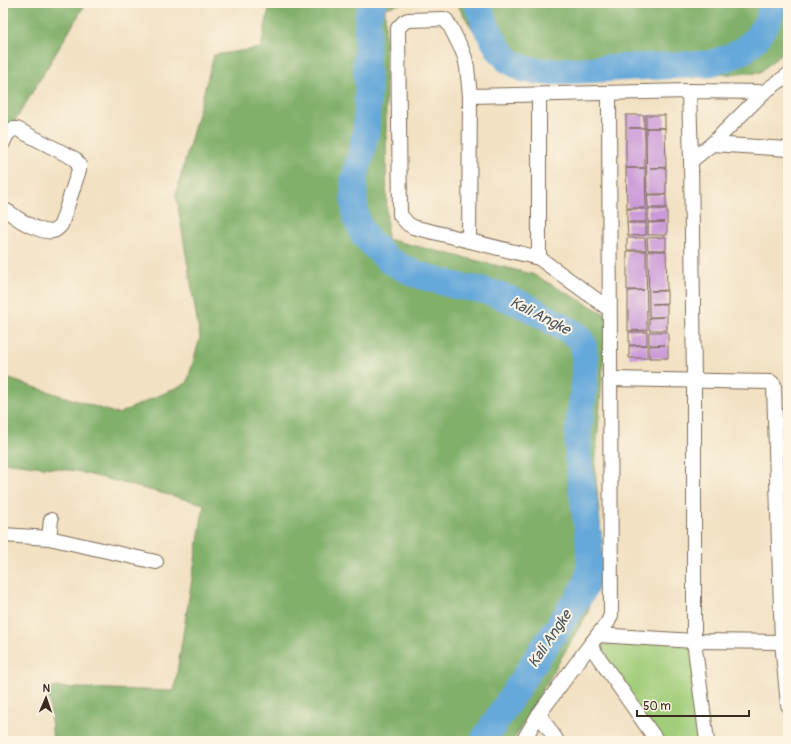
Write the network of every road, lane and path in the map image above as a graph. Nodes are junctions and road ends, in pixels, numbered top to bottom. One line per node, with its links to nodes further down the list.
1 (788, 75): 3 (street)
2 (689, 91): 3 (street); 4 (street); 10 (street)
3 (764, 92): 8 (street)
4 (609, 93): 5 (street); 14 (street)
5 (539, 95): 6 (street); 13 (street)
6 (470, 96): 12 (street); 12 (street)
7 (3, 143): 11 (street)
8 (712, 144): 9 (street); 10 (street)
9 (788, 149)
10 (691, 161): 16 (street)
11 (3, 210)
12 (469, 241): 13 (street)
13 (539, 258): 14 (street)
14 (609, 309): 15 (street)
15 (610, 379): 16 (street); 22 (street)
16 (694, 380): 17 (street); 23 (street)
17 (783, 491): 24 (street)
18 (51, 520): 20 (street)
19 (3, 534): 20 (street)
20 (49, 538): 21 (street)
21 (156, 562)
22 (594, 640): 23 (street); 26 (street); 29 (street)
23 (694, 641): 24 (street); 30 (street)
24 (785, 642): 25 (street)
25 (788, 705)
26 (539, 714): 27 (street); 28 (street)
27 (523, 741)
28 (558, 741)
29 (657, 741)
30 (708, 741)

